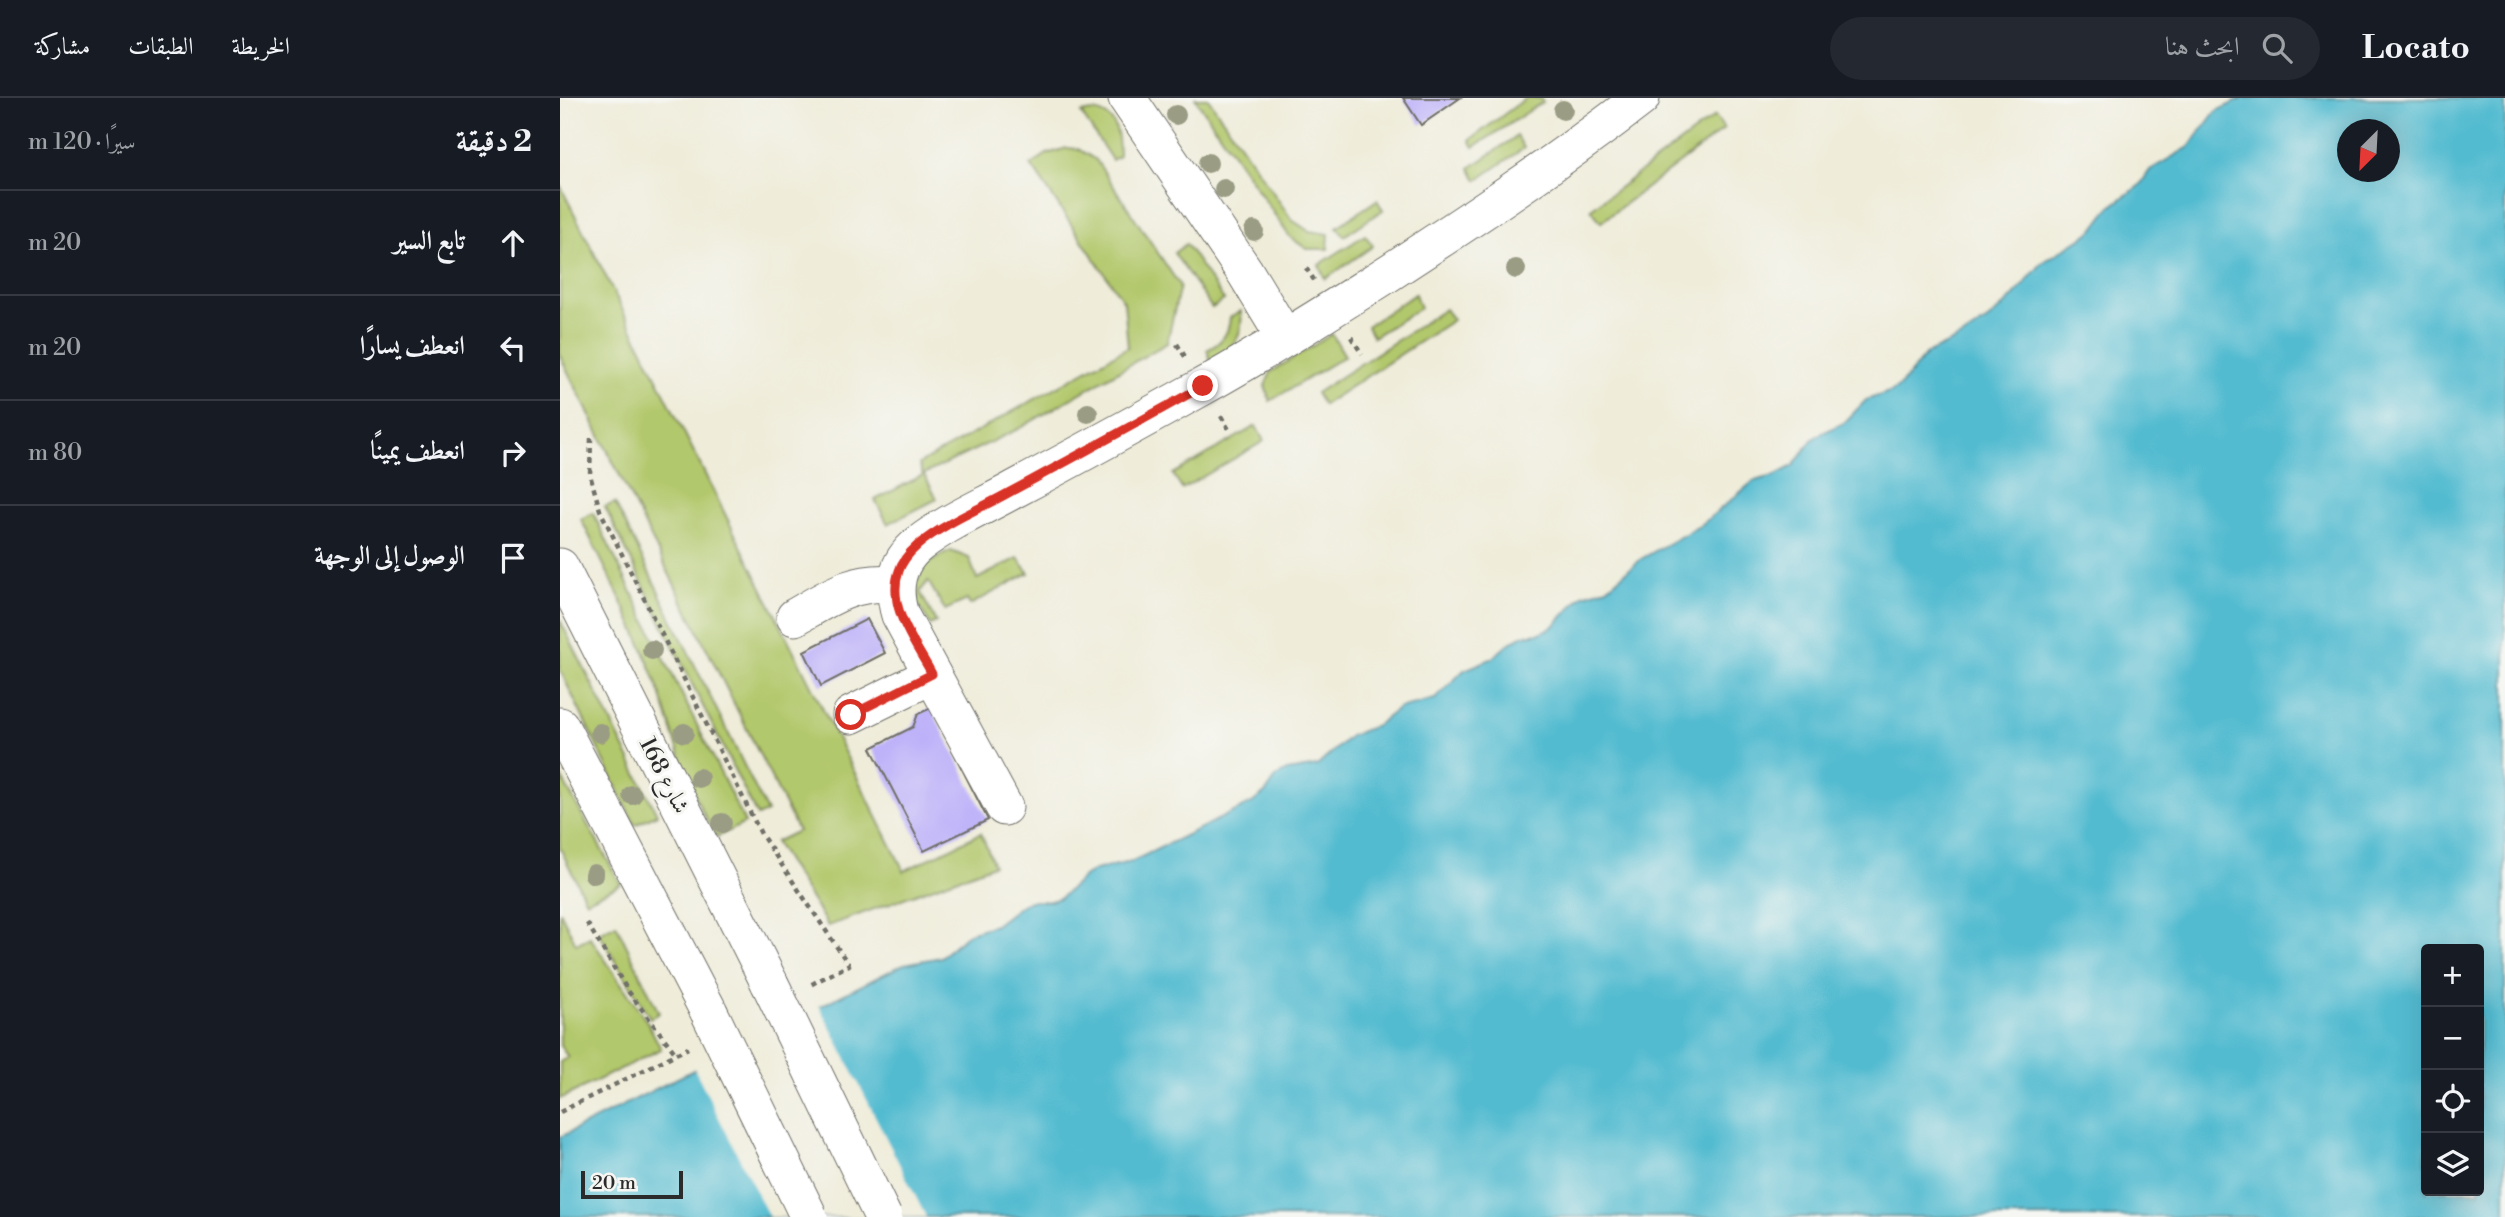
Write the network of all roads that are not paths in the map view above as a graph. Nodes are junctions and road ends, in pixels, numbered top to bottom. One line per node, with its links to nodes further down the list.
1 (1127, 98): 3 (street)
2 (1641, 98): 3 (street)
3 (1285, 338): 5 (street)
4 (560, 567): 12 (street, شارع 168, bridge)
5 (895, 584): 6 (street); 7 (street)
6 (795, 617)
7 (932, 674): 8 (street); 10 (street)
8 (851, 715)
9 (560, 726): 11 (street, bridge)
10 (1004, 807)
11 (809, 1217)
12 (883, 1217)

